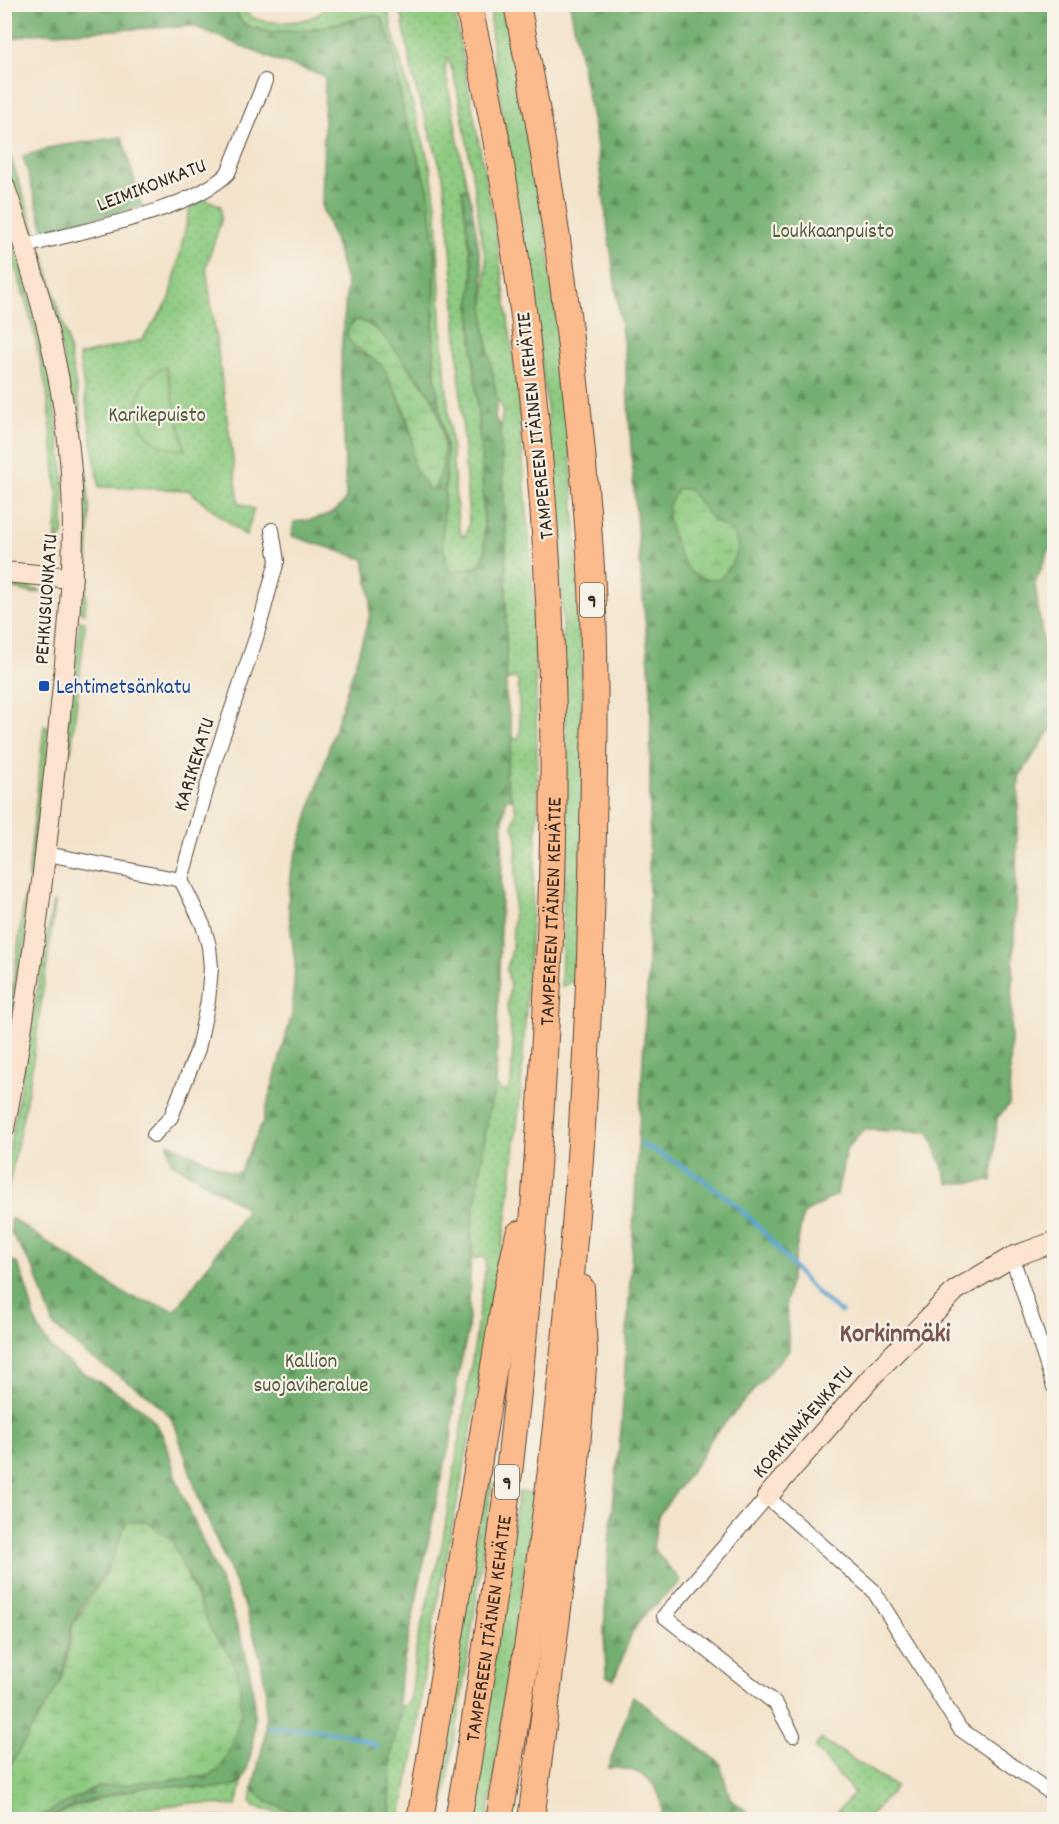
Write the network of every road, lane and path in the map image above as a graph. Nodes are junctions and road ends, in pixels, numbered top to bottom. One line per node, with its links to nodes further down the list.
1 (468, 4): 13 (highway, TAMPEREEN ITÄINEN KEHÄTIE / 9)
2 (516, 4): 14 (highway, TAMPEREEN ITÄINEN KEHÄTIE / 9)
3 (265, 81): 5 (street, LEIMIKONKATU)
4 (4, 185): 5 (main road, PEHKUSUONKATU)
5 (26, 246): 8 (main road, PEHKUSUONKATU)
6 (272, 530): 10 (street, KARIKEKATU)
7 (4, 573): 8 (main road)
8 (72, 578): 9 (main road, PEHKUSUONKATU)
9 (47, 854): 10 (street); 11 (main road, PEHKUSUONKATU)
10 (181, 880): 12 (street)
11 (4, 1129)
12 (154, 1135)
13 (539, 1143): 20 (highway); 25 (highway, TAMPEREEN ITÄINEN KEHÄTIE / 9)
14 (577, 1200): 22 (highway); 26 (highway, TAMPEREEN ITÄINEN KEHÄTIE / 9)
15 (1054, 1242): 16 (main road, KORKINMÄENKATU)
16 (1012, 1257): 17 (street); 18 (main road, KORKINMÄENKATU)
17 (1054, 1387)
18 (767, 1497): 19 (street, KORKINMÄENKATU); 21 (street)
19 (793, 1735)
20 (429, 1771): 23 (highway); 24 (highway)
21 (1054, 1795)
22 (531, 1818)
23 (411, 1820)
24 (420, 1820)
25 (458, 1820)
26 (499, 1820)

